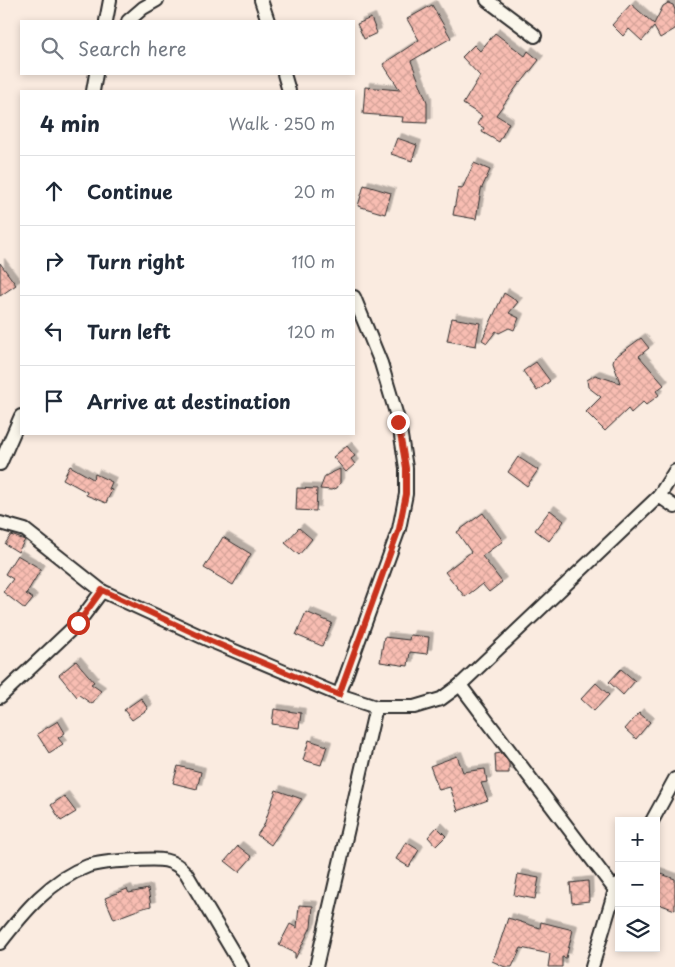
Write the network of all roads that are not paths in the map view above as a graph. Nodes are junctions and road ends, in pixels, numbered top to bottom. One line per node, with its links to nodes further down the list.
1 (110, 0): 5 (street)
2 (157, 0): 6 (street)
3 (261, 0): 7 (street)
4 (487, 0): 8 (street)
5 (106, 20)
6 (129, 20)
7 (268, 20)
8 (535, 36)
9 (96, 75): 11 (street)
10 (284, 75): 12 (street)
11 (93, 90)
12 (289, 90)
13 (355, 299): 22 (street)
14 (20, 418): 15 (street)
15 (0, 464)
16 (675, 471): 17 (street)
17 (659, 496): 18 (street); 21 (street)
18 (675, 507)
19 (0, 523): 20 (street)
20 (102, 590): 22 (street); 23 (street)
21 (460, 685): 24 (street); 27 (street)
22 (339, 695): 24 (street)
23 (0, 697)
24 (376, 707): 31 (street)
25 (675, 779): 26 (street)
26 (654, 817)
27 (615, 883)
28 (615, 892): 32 (street)
29 (0, 943): 30 (street)
30 (242, 967)
31 (316, 967)
32 (592, 967)

